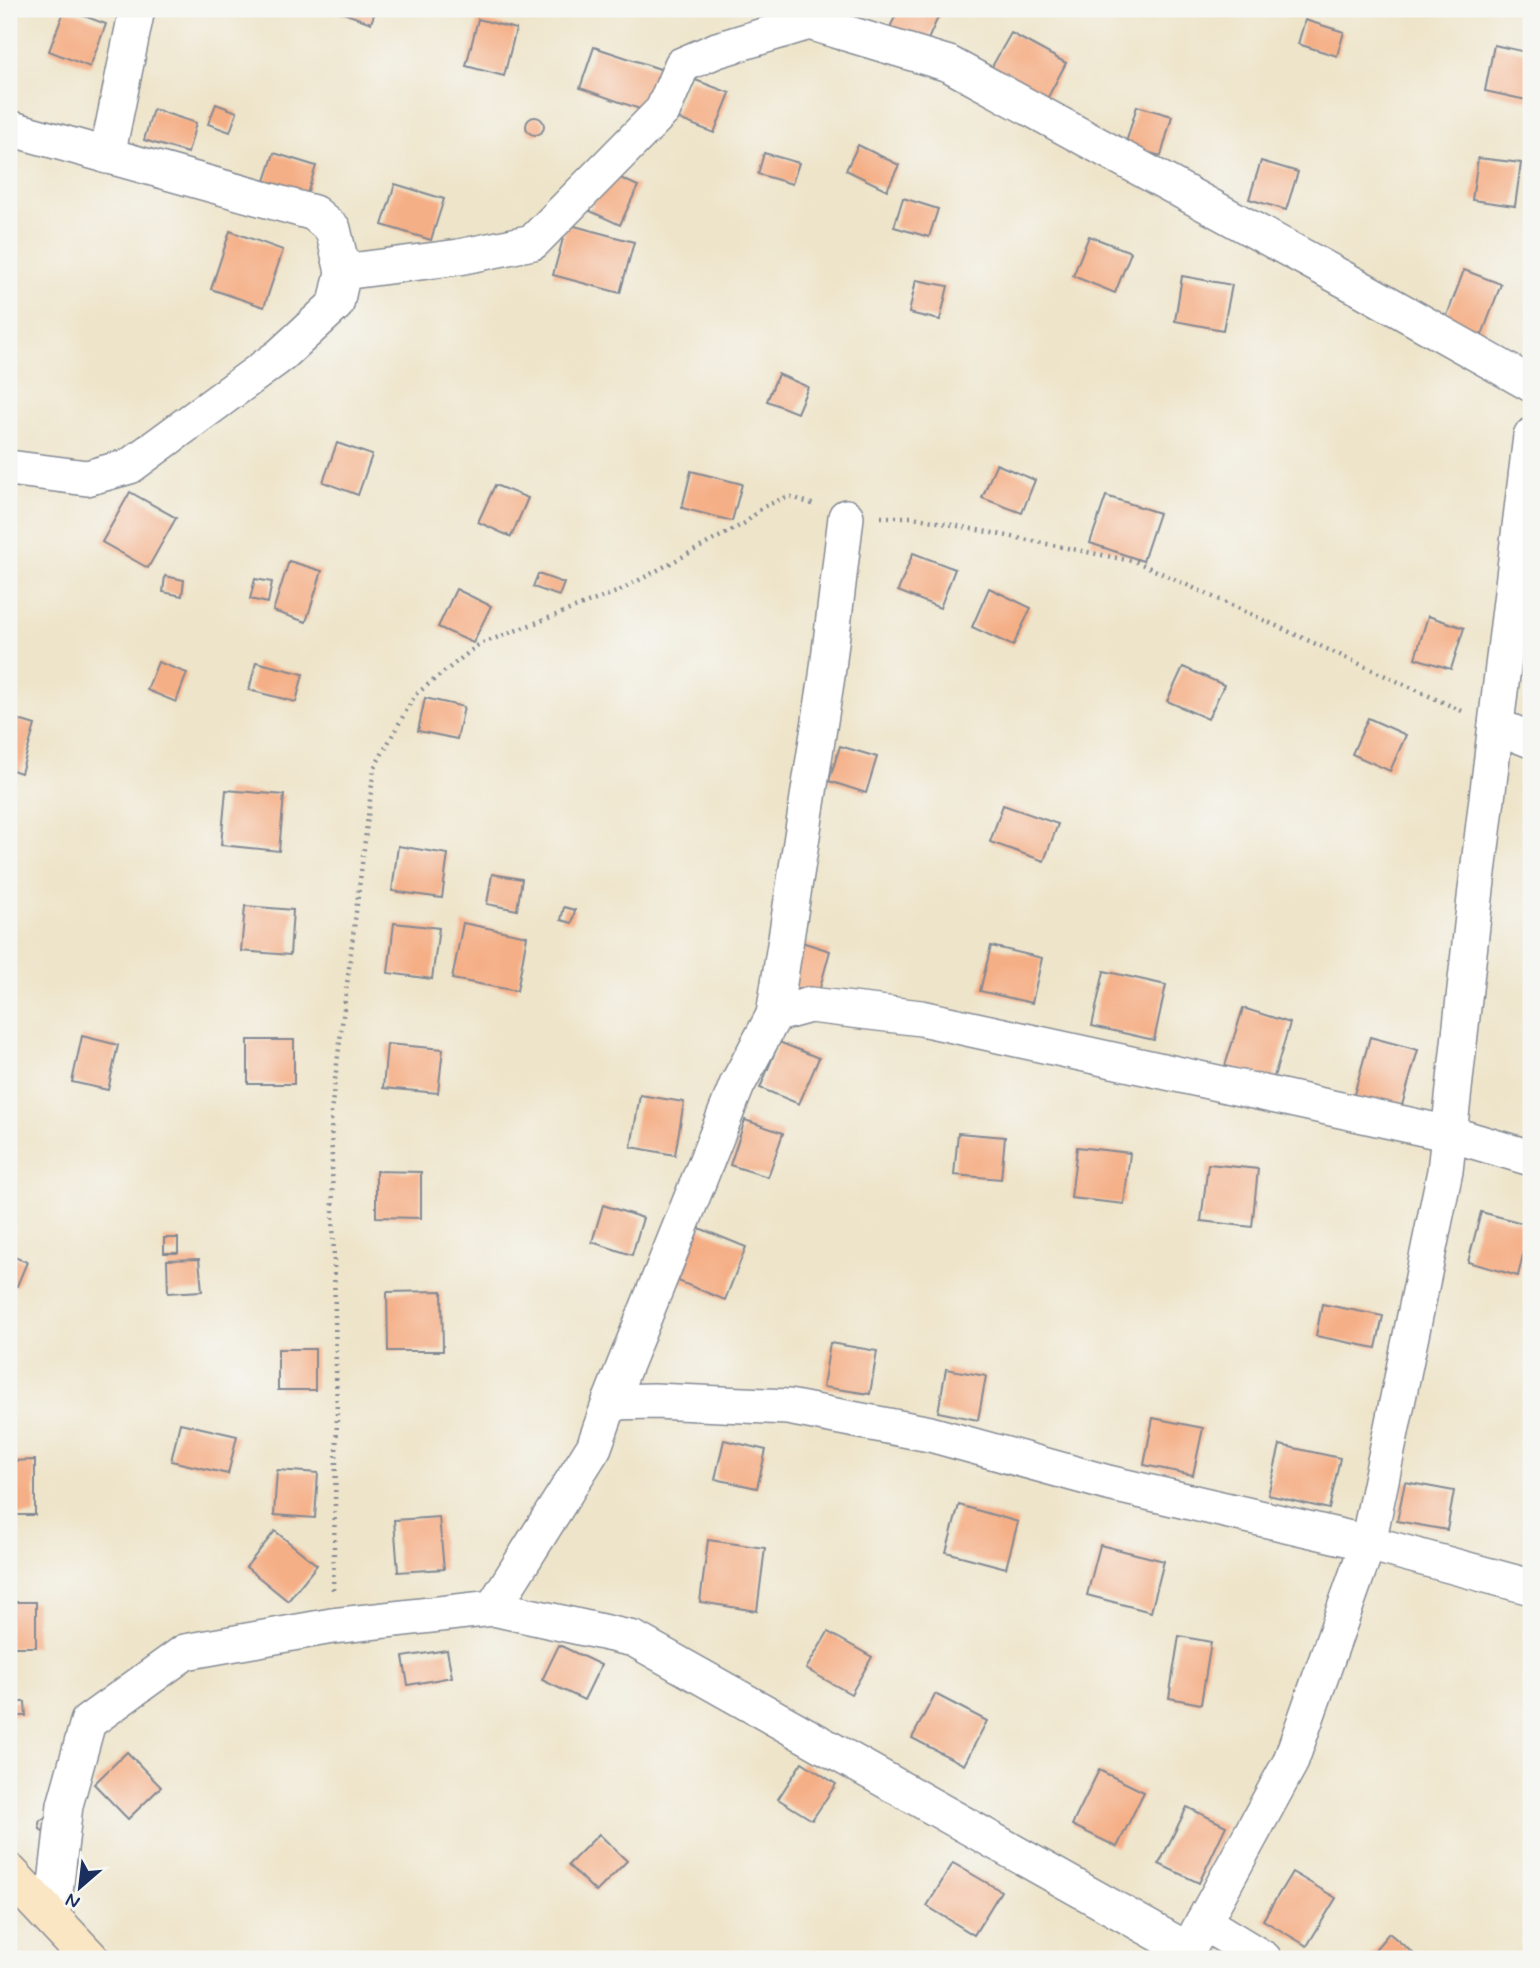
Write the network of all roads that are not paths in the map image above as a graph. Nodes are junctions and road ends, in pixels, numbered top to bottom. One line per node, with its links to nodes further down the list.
1 (137, 9): 4 (street)
2 (812, 15): 5 (street); 6 (street)
3 (9, 128): 4 (street)
4 (107, 156): 5 (street)
5 (343, 272): 8 (street)
6 (1531, 384)
7 (1531, 436): 10 (street)
8 (9, 468)
9 (846, 517): 12 (street)
10 (1496, 726): 11 (street); 13 (street)
11 (1531, 740)
12 (774, 1015): 13 (street); 15 (street)
13 (1450, 1134): 14 (street); 16 (street)
14 (1531, 1158)
15 (610, 1402): 16 (street); 18 (street)
16 (1368, 1543): 17 (street); 21 (street)
17 (1531, 1587)
18 (493, 1608): 20 (street); 21 (street)
19 (9, 1873): 20 (main road)
20 (52, 1918): 22 (main road)
21 (1190, 1943): 23 (street)
22 (90, 1959)
23 (1264, 1959)

